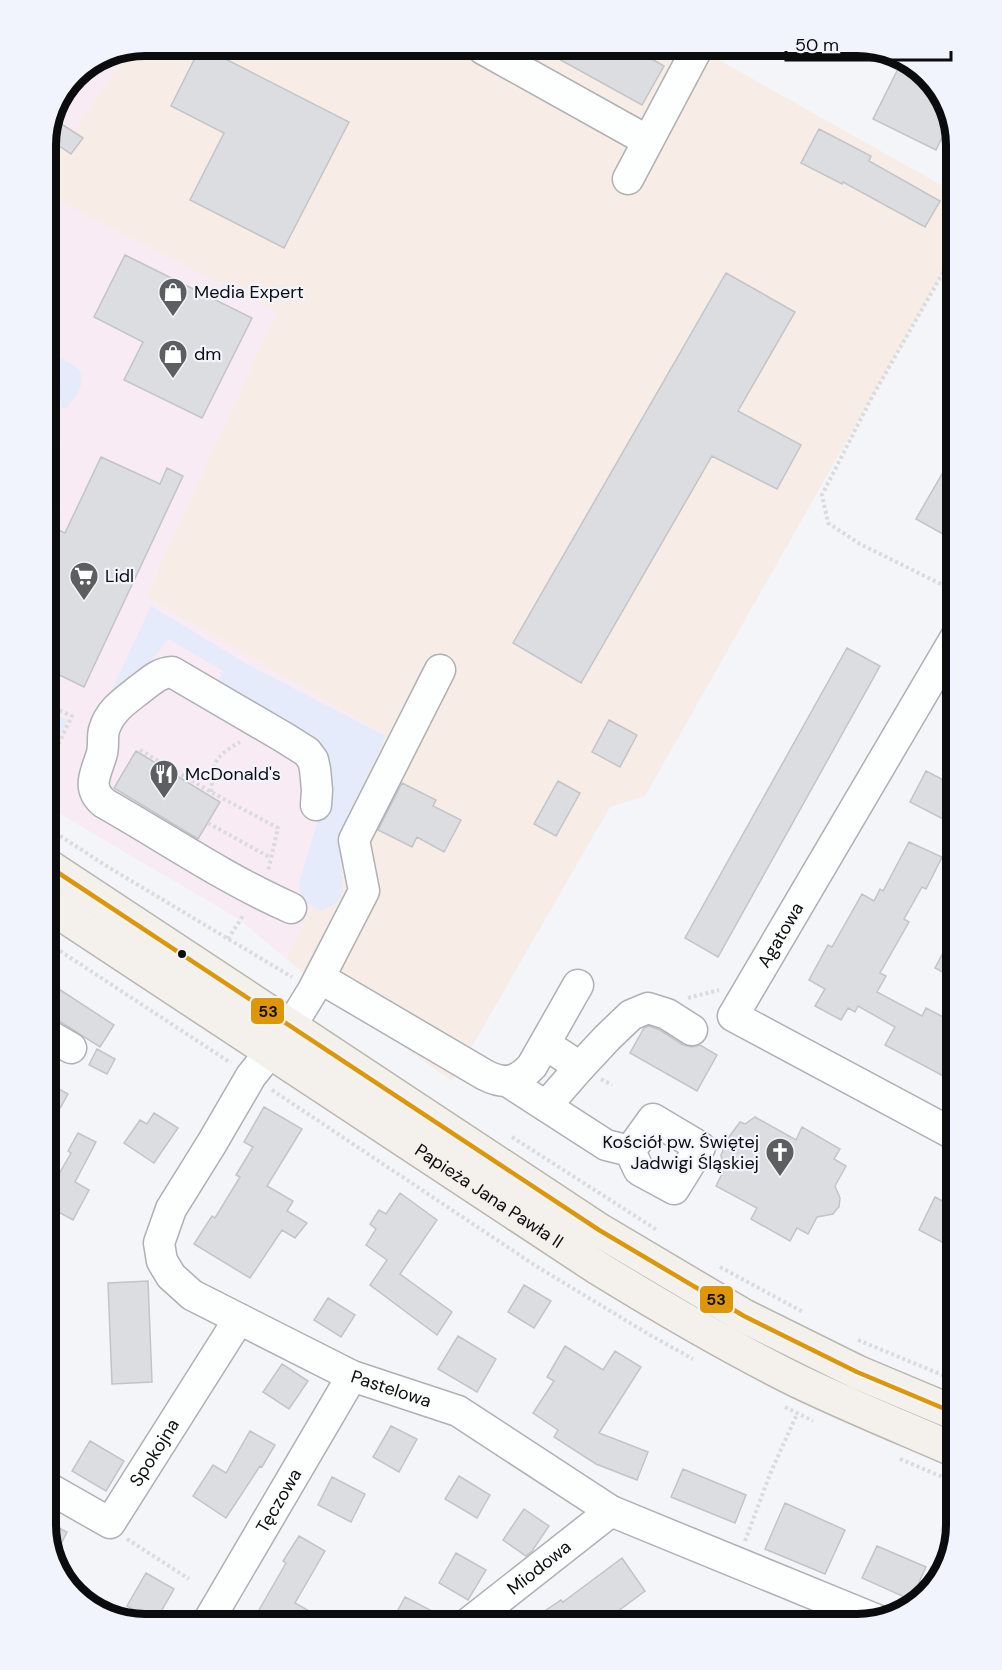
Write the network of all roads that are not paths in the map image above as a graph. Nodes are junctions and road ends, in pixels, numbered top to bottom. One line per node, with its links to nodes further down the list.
1 (496, 56): 3 (street)
2 (693, 56): 3 (street)
3 (648, 141): 4 (street)
4 (628, 179)
5 (946, 654): 22 (street, Agatowa)
6 (440, 670): 11 (street, Pastelowa)
7 (316, 805): 9 (street)
8 (56, 871): 13 (main road, Papieża Jana Pawła II)
9 (291, 908)
10 (56, 911): 18 (main road, Papieża Jana Pawła II)
11 (316, 984): 13 (street, Pastelowa); 20 (street)
12 (578, 985): 16 (street)
13 (291, 1026): 18 (street, Pastelowa); 26 (main road, Papieża Jana Pawła II)
14 (692, 1030): 19 (street)
15 (56, 1040): 17 (street)
16 (545, 1044): 19 (street); 20 (street)
17 (70, 1048)
18 (261, 1064): 24 (street, Pastelowa); 27 (main road, Papieża Jana Pawła II)
19 (580, 1067): 21 (street)
20 (507, 1081): 21 (street)
21 (546, 1106): 23 (street)
22 (946, 1130)
23 (630, 1151)
24 (239, 1319): 25 (street, Pastelowa); 28 (street, Spokojna)
25 (352, 1376): 29 (street, Pastelowa); 30 (street, Tęczowa)
26 (946, 1409)
27 (946, 1446)
28 (56, 1492)
29 (611, 1511): 31 (street, Miodowa); 32 (street, Pastelowa)
30 (212, 1614)
31 (480, 1614)
32 (856, 1614)

